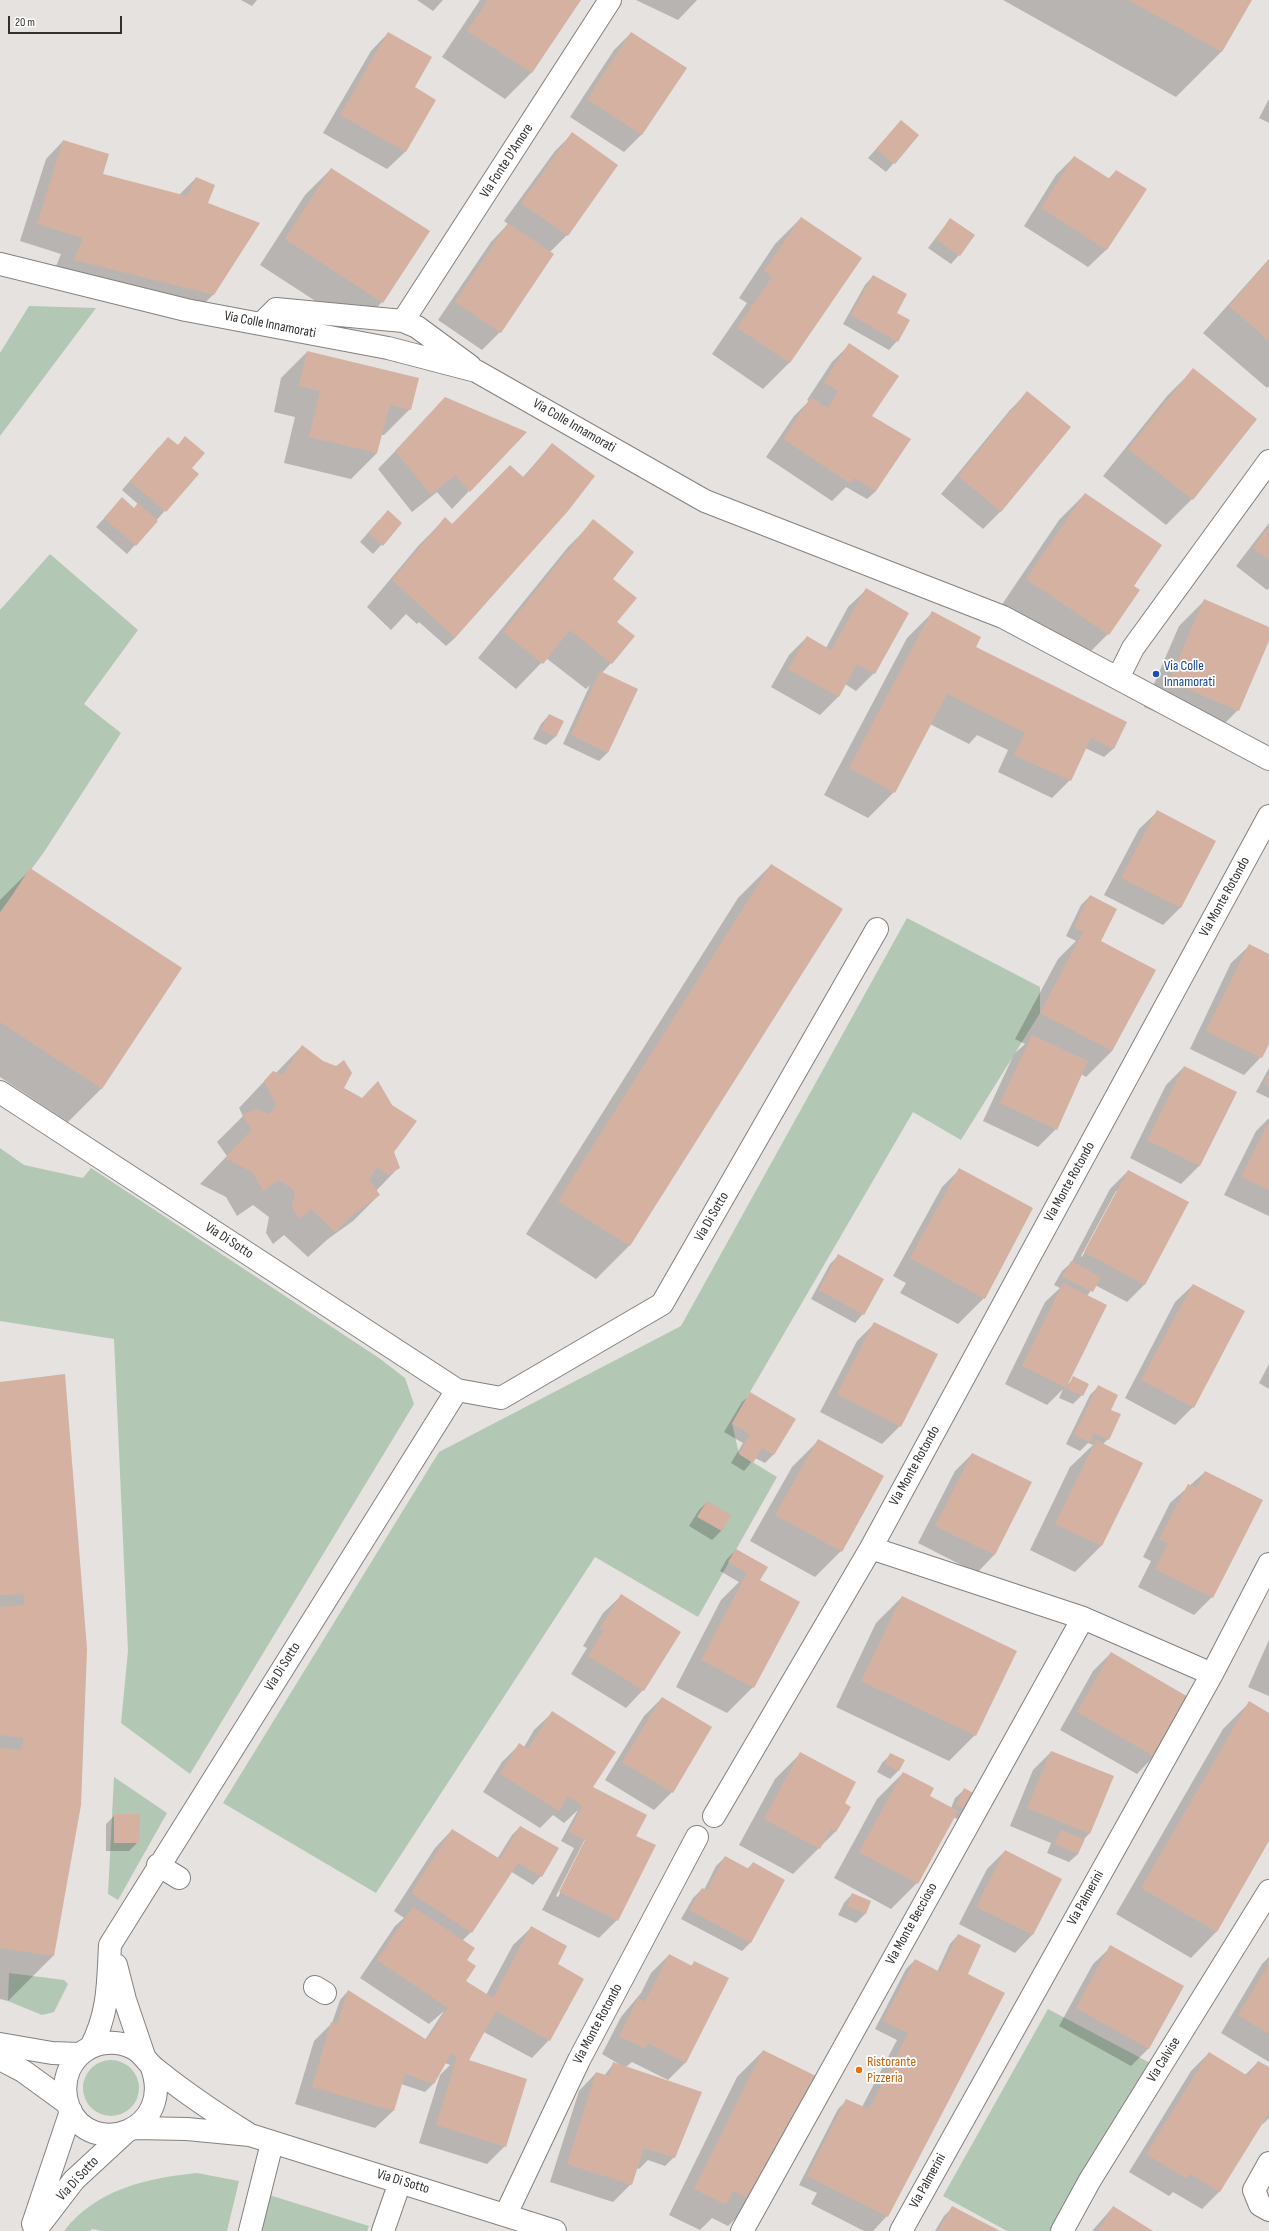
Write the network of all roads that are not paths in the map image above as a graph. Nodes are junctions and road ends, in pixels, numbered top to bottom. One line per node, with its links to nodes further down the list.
1 (610, 0): 3 (street, Via Fonte D'Amore)
2 (0, 264): 4 (street, Via Colle Innamorati)
3 (403, 321): 4 (street); 5 (street)
4 (262, 323): 5 (street, Via Colle Innamorati)
5 (476, 371): 7 (street, Via Colle Innamorati)
6 (1269, 461): 7 (street)
7 (1118, 678): 8 (street, Via Colle Innamorati)
8 (1269, 759)
9 (1269, 816): 13 (street, Via Monte Rotondo)
10 (877, 929): 12 (street, Via Di Sotto)
11 (0, 1092): 12 (street, Via Di Sotto)
12 (457, 1390): 19 (street, Via Di Sotto)
13 (871, 1548): 15 (street); 17 (street, Via Monte Rotondo)
14 (1269, 1564): 16 (street, Via Palmerini)
15 (1083, 1618): 16 (street); 40 (street, Via Monte Beccioso)
16 (1212, 1674): 41 (street, Via Palmerini)
17 (714, 1816)
18 (697, 1837): 34 (street, Via Monte Rotondo)
19 (158, 1866): 20 (street); 22 (street, Via Di Sotto)
20 (178, 1878)
21 (1269, 1891): 42 (street, Via Calvise)
22 (110, 1945): 24 (street, Via Di Sotto); 26 (street)
23 (0, 2044): 24 (street)
24 (85, 2051): 26 (street); 27 (street)
25 (0, 2059): 27 (street)
26 (147, 2060): 28 (street); 29 (street, Via Di Sotto)
27 (69, 2107): 28 (street); 35 (street, Via Di Sotto)
28 (130, 2130): 29 (street, Via Di Sotto); 36 (street, Via Di Sotto)
29 (250, 2135): 30 (street, Via Di Sotto)
30 (272, 2143): 32 (street, Via Di Sotto); 37 (street)
31 (1269, 2163): 33 (street)
32 (400, 2182): 34 (street, Via Di Sotto); 38 (street)
33 (1269, 2210)
34 (506, 2214): 39 (street, Via Di Sotto)
35 (31, 2231)
36 (35, 2231)
37 (250, 2231)
38 (383, 2231)
39 (555, 2231)
40 (742, 2231)
41 (901, 2231)
42 (1062, 2231)

